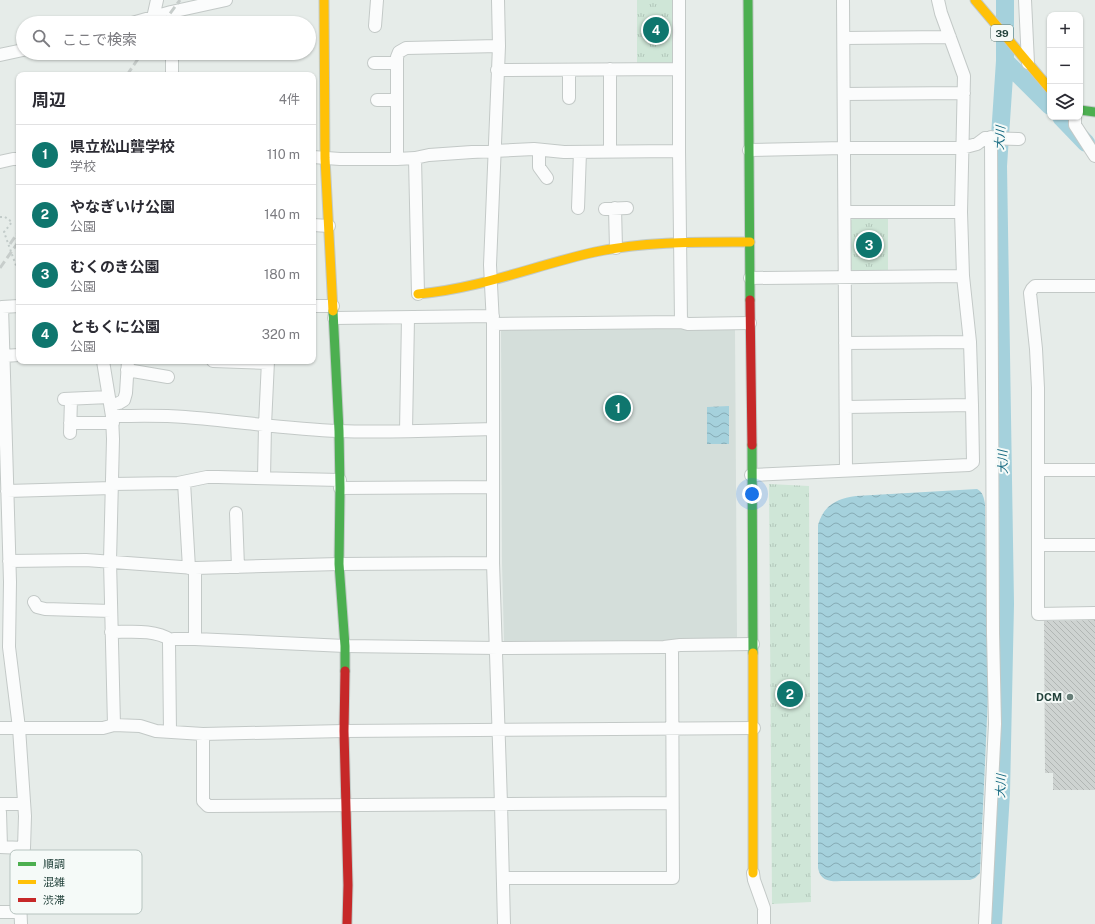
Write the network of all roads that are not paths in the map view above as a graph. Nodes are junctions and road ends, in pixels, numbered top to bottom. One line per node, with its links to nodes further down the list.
1 (157, 0): 12 (street)
2 (226, 0): 13 (street)
3 (324, 0): 35 (street)
4 (377, 0): 14 (street)
5 (498, 0): 17 (street)
6 (678, 0): 25 (street)
7 (748, 0): 43 (street)
8 (843, 0): 16 (street)
9 (938, 0): 15 (street)
10 (1025, 0): 23 (street)
11 (976, 1): 23 (street, 39)
12 (153, 16)
13 (177, 16)
14 (375, 26)
15 (950, 37): 16 (street); 30 (street)
16 (844, 38): 31 (street)
17 (499, 46): 22 (street); 26 (street)
18 (16, 52): 19 (street)
19 (0, 55)
20 (172, 60): 28 (street)
21 (374, 63): 22 (street)
22 (397, 63): 34 (street)
23 (1028, 64): 29 (street, 39)
24 (610, 69): 25 (street); 27 (street); 46 (street)
25 (679, 69): 44 (street)
26 (497, 70): 27 (street); 41 (street)
27 (569, 70): 32 (street)
28 (172, 72)
29 (1047, 85)
30 (964, 93): 31 (street); 40 (street)
31 (844, 94): 39 (street)
32 (569, 98)
33 (377, 100): 34 (street)
34 (397, 100): 52 (street)
35 (319, 101): 49 (street)
36 (1083, 110): 37 (street)
37 (1095, 112)
38 (1075, 120): 47 (street)
39 (844, 148): 40 (street); 43 (street); 57 (street)
40 (962, 148): 58 (street); 148 (street)
41 (494, 150): 42 (street); 50 (street); 67 (street)
42 (540, 150): 45 (street); 54 (street)
43 (749, 150): 62 (street)
44 (679, 151): 46 (street); 61 (street)
45 (580, 152): 46 (street); 55 (street)
46 (610, 152)
47 (1095, 156)
48 (316, 157): 49 (street)
49 (325, 158): 52 (street); 60 (street)
50 (414, 158): 52 (street); 69 (street)
51 (16, 159): 53 (street)
52 (397, 159)
53 (0, 162)
54 (547, 178)
55 (578, 208)
56 (616, 208): 63 (street)
57 (845, 212): 58 (street); 66 (street)
58 (961, 212): 64 (street)
59 (316, 225): 60 (street)
60 (329, 226): 72 (street)
61 (681, 242): 62 (street); 63 (street); 76 (street)
62 (750, 242): 65 (street)
63 (616, 248): 67 (street)
64 (963, 276): 66 (street); 79 (street)
65 (750, 278): 66 (street); 77 (street)
66 (845, 278): 78 (street)
67 (491, 282): 69 (street); 75 (street)
68 (1095, 286): 94 (street)
69 (418, 294)
70 (16, 306): 81 (street)
71 (316, 306): 72 (street)
72 (333, 306): 73 (street)
73 (334, 318): 74 (street); 92 (street)
74 (408, 318): 75 (street); 93 (street)
75 (493, 320): 76 (street); 91 (street)
76 (681, 322): 77 (street)
77 (750, 323): 97 (street)
78 (845, 342): 79 (street); 88 (street)
79 (970, 342): 87 (street)
80 (16, 355): 81 (street)
81 (3, 356): 86 (street)
82 (103, 364): 89 (street)
83 (268, 364): 90 (street)
84 (127, 366): 85 (street); 89 (street)
85 (168, 376)
86 (2, 396): 103 (street)
87 (972, 405): 88 (street); 96 (street)
88 (846, 407): 96 (street)
89 (111, 411): 89 (street); 90 (street); 101 (street)
90 (265, 425): 92 (street); 98 (street)
91 (493, 429): 93 (street); 102 (street)
92 (339, 431): 93 (street); 100 (street)
93 (406, 431)
94 (1038, 470): 95 (street); 105 (street)
95 (1095, 470)
96 (846, 471): 97 (street)
97 (751, 475): 119 (street)
98 (264, 478): 99 (street); 100 (street)
99 (184, 482): 101 (street); 112 (street)
100 (340, 484): 102 (street); 110 (street)
101 (112, 486): 103 (street); 108 (street)
102 (493, 487): 109 (street)
103 (7, 491): 107 (street)
104 (236, 513): 111 (street)
105 (1038, 545): 106 (street); 115 (street)
106 (1095, 545)
107 (9, 561): 108 (street); 122 (street)
108 (110, 561): 112 (street); 114 (street)
109 (493, 563): 110 (street); 123 (street)
110 (339, 564): 111 (street); 120 (street)
111 (238, 567): 112 (street)
112 (192, 568): 117 (street)
113 (34, 602): 114 (street)
114 (111, 612): 116 (street)
115 (1095, 613)
116 (112, 632): 118 (street); 124 (street)
117 (195, 638): 118 (street); 120 (street)
118 (171, 640): 131 (street)
119 (753, 644): 121 (street); 127 (street)
120 (345, 646): 123 (street); 130 (street)
121 (672, 646): 123 (street); 128 (street)
122 (4, 647): 126 (street)
123 (497, 648): 129 (street)
124 (114, 725): 126 (street); 131 (street)
125 (0, 728): 126 (street)
126 (19, 728): 135 (street)
127 (754, 728): 128 (street); 141 (street)
128 (672, 729): 129 (street); 133 (street)
129 (499, 730): 130 (street); 136 (street)
130 (344, 731): 132 (street); 137 (street)
131 (170, 732): 132 (street)
132 (203, 734): 137 (street)
133 (672, 803): 136 (street); 142 (street)
134 (0, 804): 135 (street)
135 (24, 804): 140 (street)
136 (501, 804): 137 (street); 142 (street)
137 (346, 805): 145 (street)
138 (0, 812): 139 (street)
139 (1, 847): 140 (street)
140 (24, 848)
141 (753, 874): 147 (street)
142 (503, 878): 146 (street)
143 (0, 912): 144 (street)
144 (21, 918)
145 (347, 924)
146 (504, 924)
147 (764, 924)
148 (985, 924)

